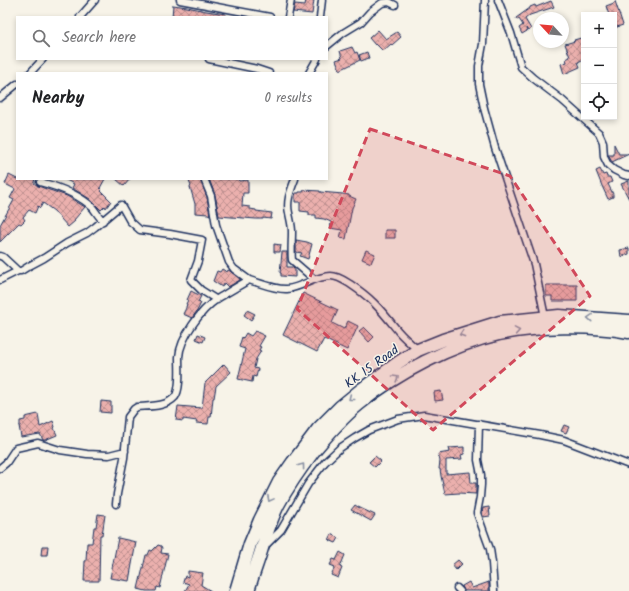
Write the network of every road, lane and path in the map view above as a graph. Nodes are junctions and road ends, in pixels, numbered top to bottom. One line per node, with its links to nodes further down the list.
1 (95, 0): 8 (street)
2 (180, 0): 9 (street)
3 (291, 0): 10 (street)
4 (322, 0): 11 (street)
5 (485, 0): 34 (street)
6 (498, 0): 23 (street)
7 (395, 5): 12 (street)
8 (81, 16)
9 (265, 16)
10 (288, 16)
11 (320, 16)
12 (328, 45)
13 (42, 60): 17 (street)
14 (214, 60): 18 (street)
15 (310, 60): 19 (street)
16 (316, 60): 20 (street)
17 (31, 72)
18 (266, 72)
19 (309, 72)
20 (310, 72)
21 (16, 85): 22 (street)
22 (0, 98)
23 (629, 176)
24 (204, 180): 32 (street)
25 (295, 180): 30 (street)
26 (40, 182): 27 (street)
27 (103, 221): 29 (street); 33 (street)
28 (0, 256): 29 (street)
29 (18, 271): 31 (street)
30 (314, 279): 32 (street); 37 (street)
31 (0, 280)
32 (249, 280): 33 (street)
33 (216, 300): 39 (street)
34 (545, 317): 35 (highway, KK 15 Road, one-way to 34); 37 (highway, KK 15 Road, one-way to 37)
35 (629, 321)
36 (629, 332): 43 (highway, KK 15 Road, one-way to 36)
37 (418, 350): 44 (highway, KK 15 Road, one-way to 44)
38 (479, 424): 40 (street); 43 (street); 46 (street)
39 (125, 451): 41 (street); 42 (street)
40 (629, 465)
41 (0, 468)
42 (116, 504)
43 (262, 549): 45 (highway, KK 15 Road)
44 (236, 591)
45 (248, 591)
46 (494, 591)

